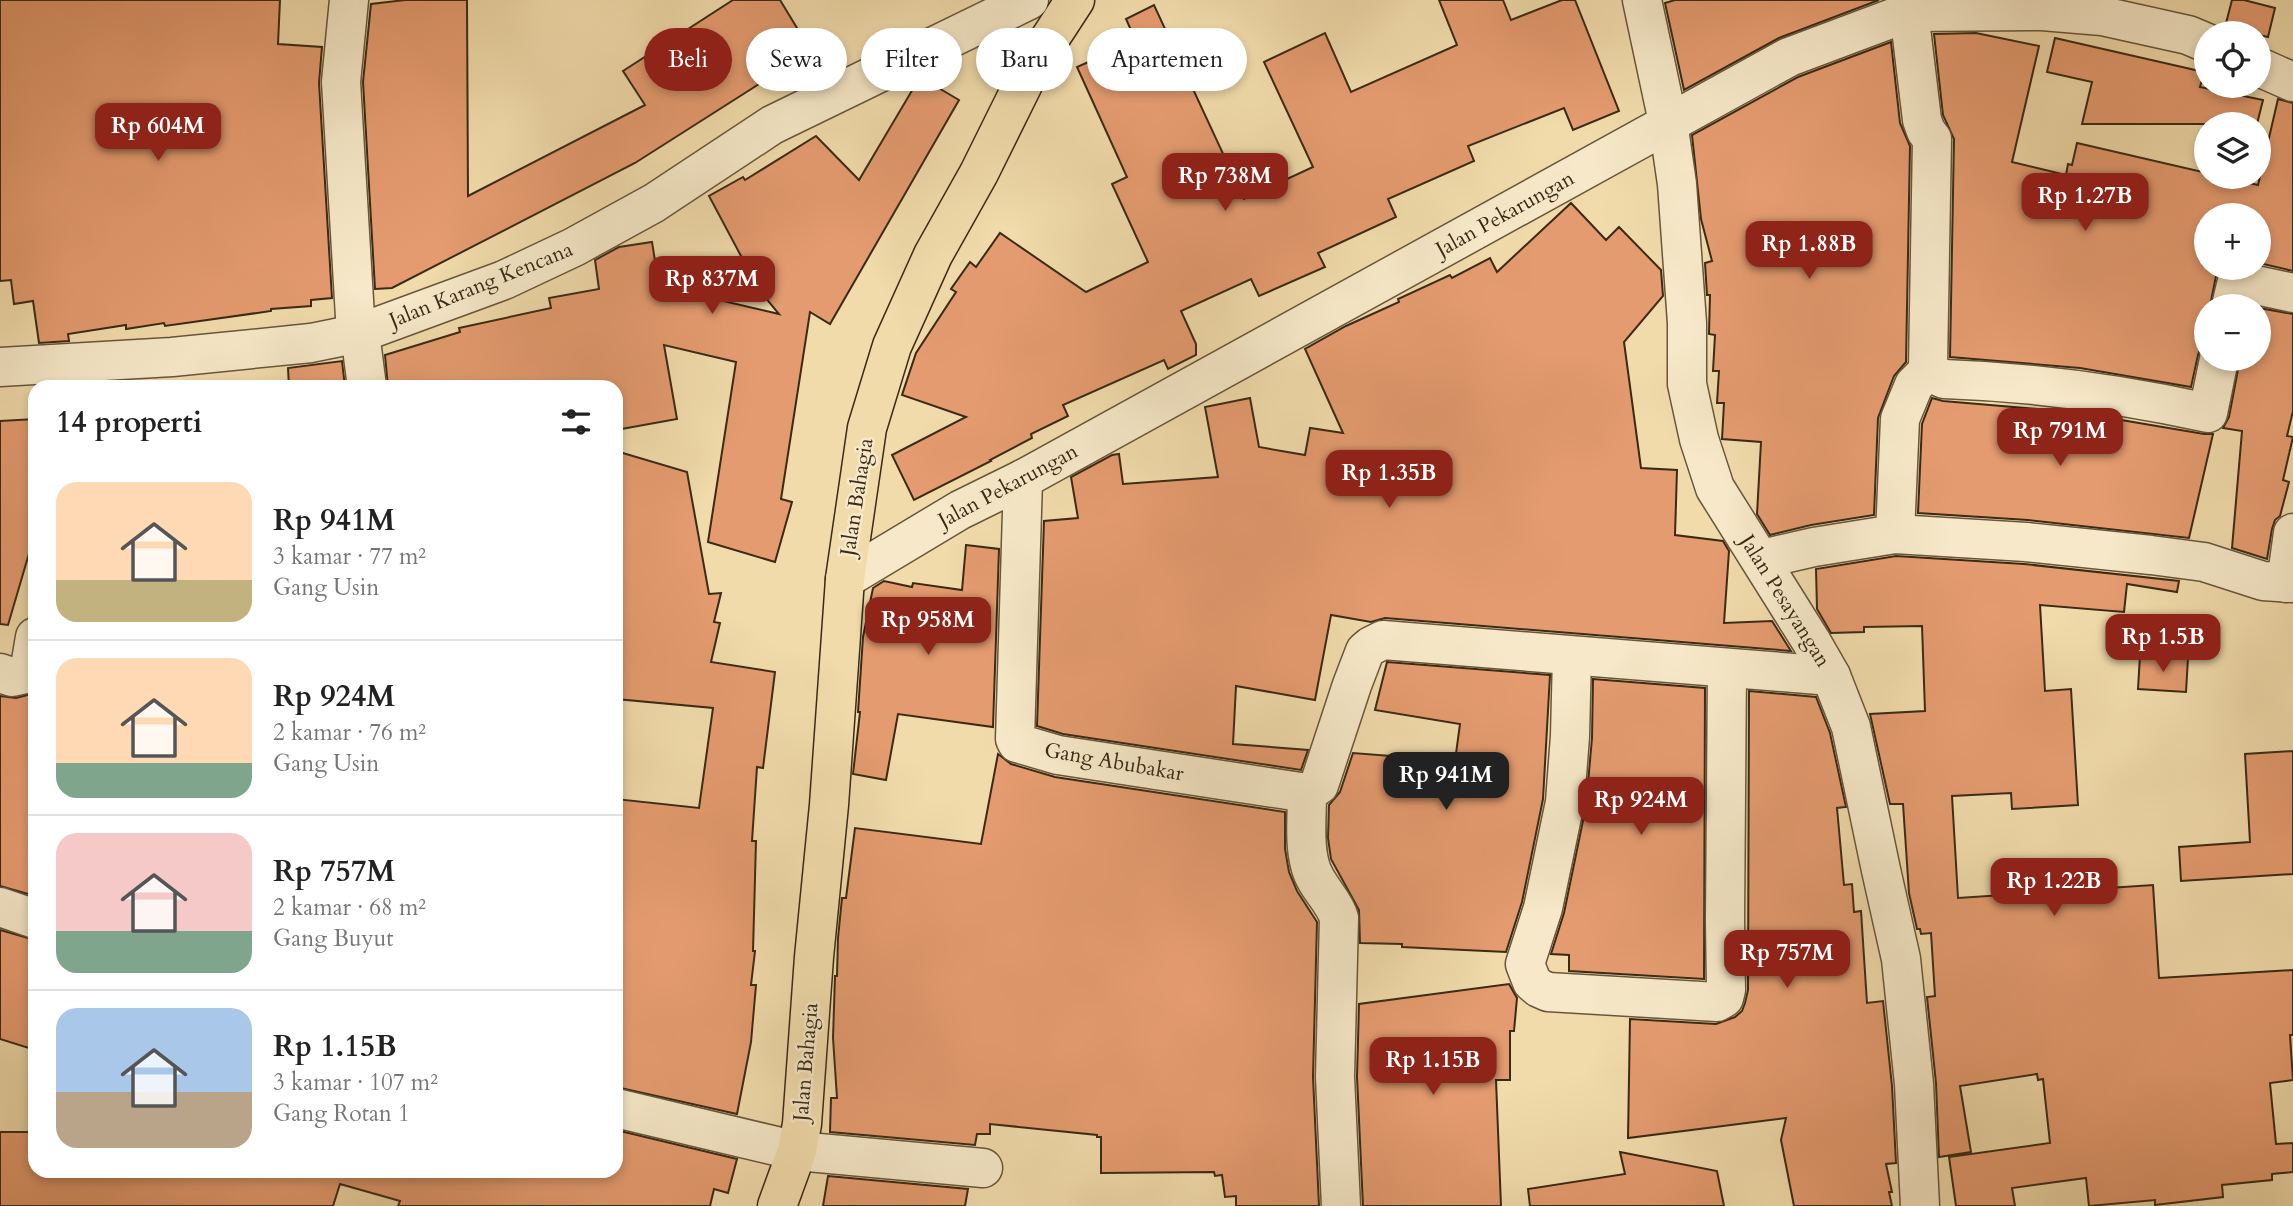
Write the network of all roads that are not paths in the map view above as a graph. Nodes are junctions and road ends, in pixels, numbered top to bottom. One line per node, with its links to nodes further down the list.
1 (349, 0): 12 (street)
2 (1029, 0): 12 (street, Jalan Karang Kencana)
3 (1075, 0): 21 (main road, Jalan Bahagia)
4 (1642, 0): 9 (street, Jalan Pesayangan)
5 (1909, 12): 6 (street, Jalan Pekarungan); 9 (street, Jalan Pekarungan); 14 (street)
6 (2194, 38)
7 (2271, 72): 8 (street)
8 (2293, 82)
9 (1668, 122): 17 (street, Jalan Pekarungan); 20 (street, Jalan Pesayangan)
10 (2293, 293): 11 (street)
11 (2234, 294)
12 (358, 334): 13 (street, Jalan Karang Kencana); 16 (street)
13 (0, 367)
14 (1929, 370): 15 (street); 19 (street)
15 (2217, 371)
16 (366, 380)
17 (1023, 479): 21 (street, Jalan Pekarungan); 26 (street, Gang Abubakar)
18 (2293, 533): 22 (street)
19 (1895, 534): 20 (street); 22 (street)
20 (1762, 559): 25 (street, Jalan Pesayangan)
21 (845, 579): 30 (main road, Jalan Bahagia)
22 (2289, 583)
23 (1572, 656): 24 (street); 24 (street); 26 (street)
24 (1727, 669): 25 (street)
25 (1831, 676): 34 (street, Jalan Pesayangan)
26 (1307, 793): 33 (street)
27 (0, 907): 28 (street)
28 (28, 917)
29 (623, 1110): 30 (street)
30 (797, 1151): 31 (street); 32 (main road, Jalan Bahagia)
31 (983, 1168)
32 (777, 1206)
33 (1340, 1206)
34 (1920, 1206)

